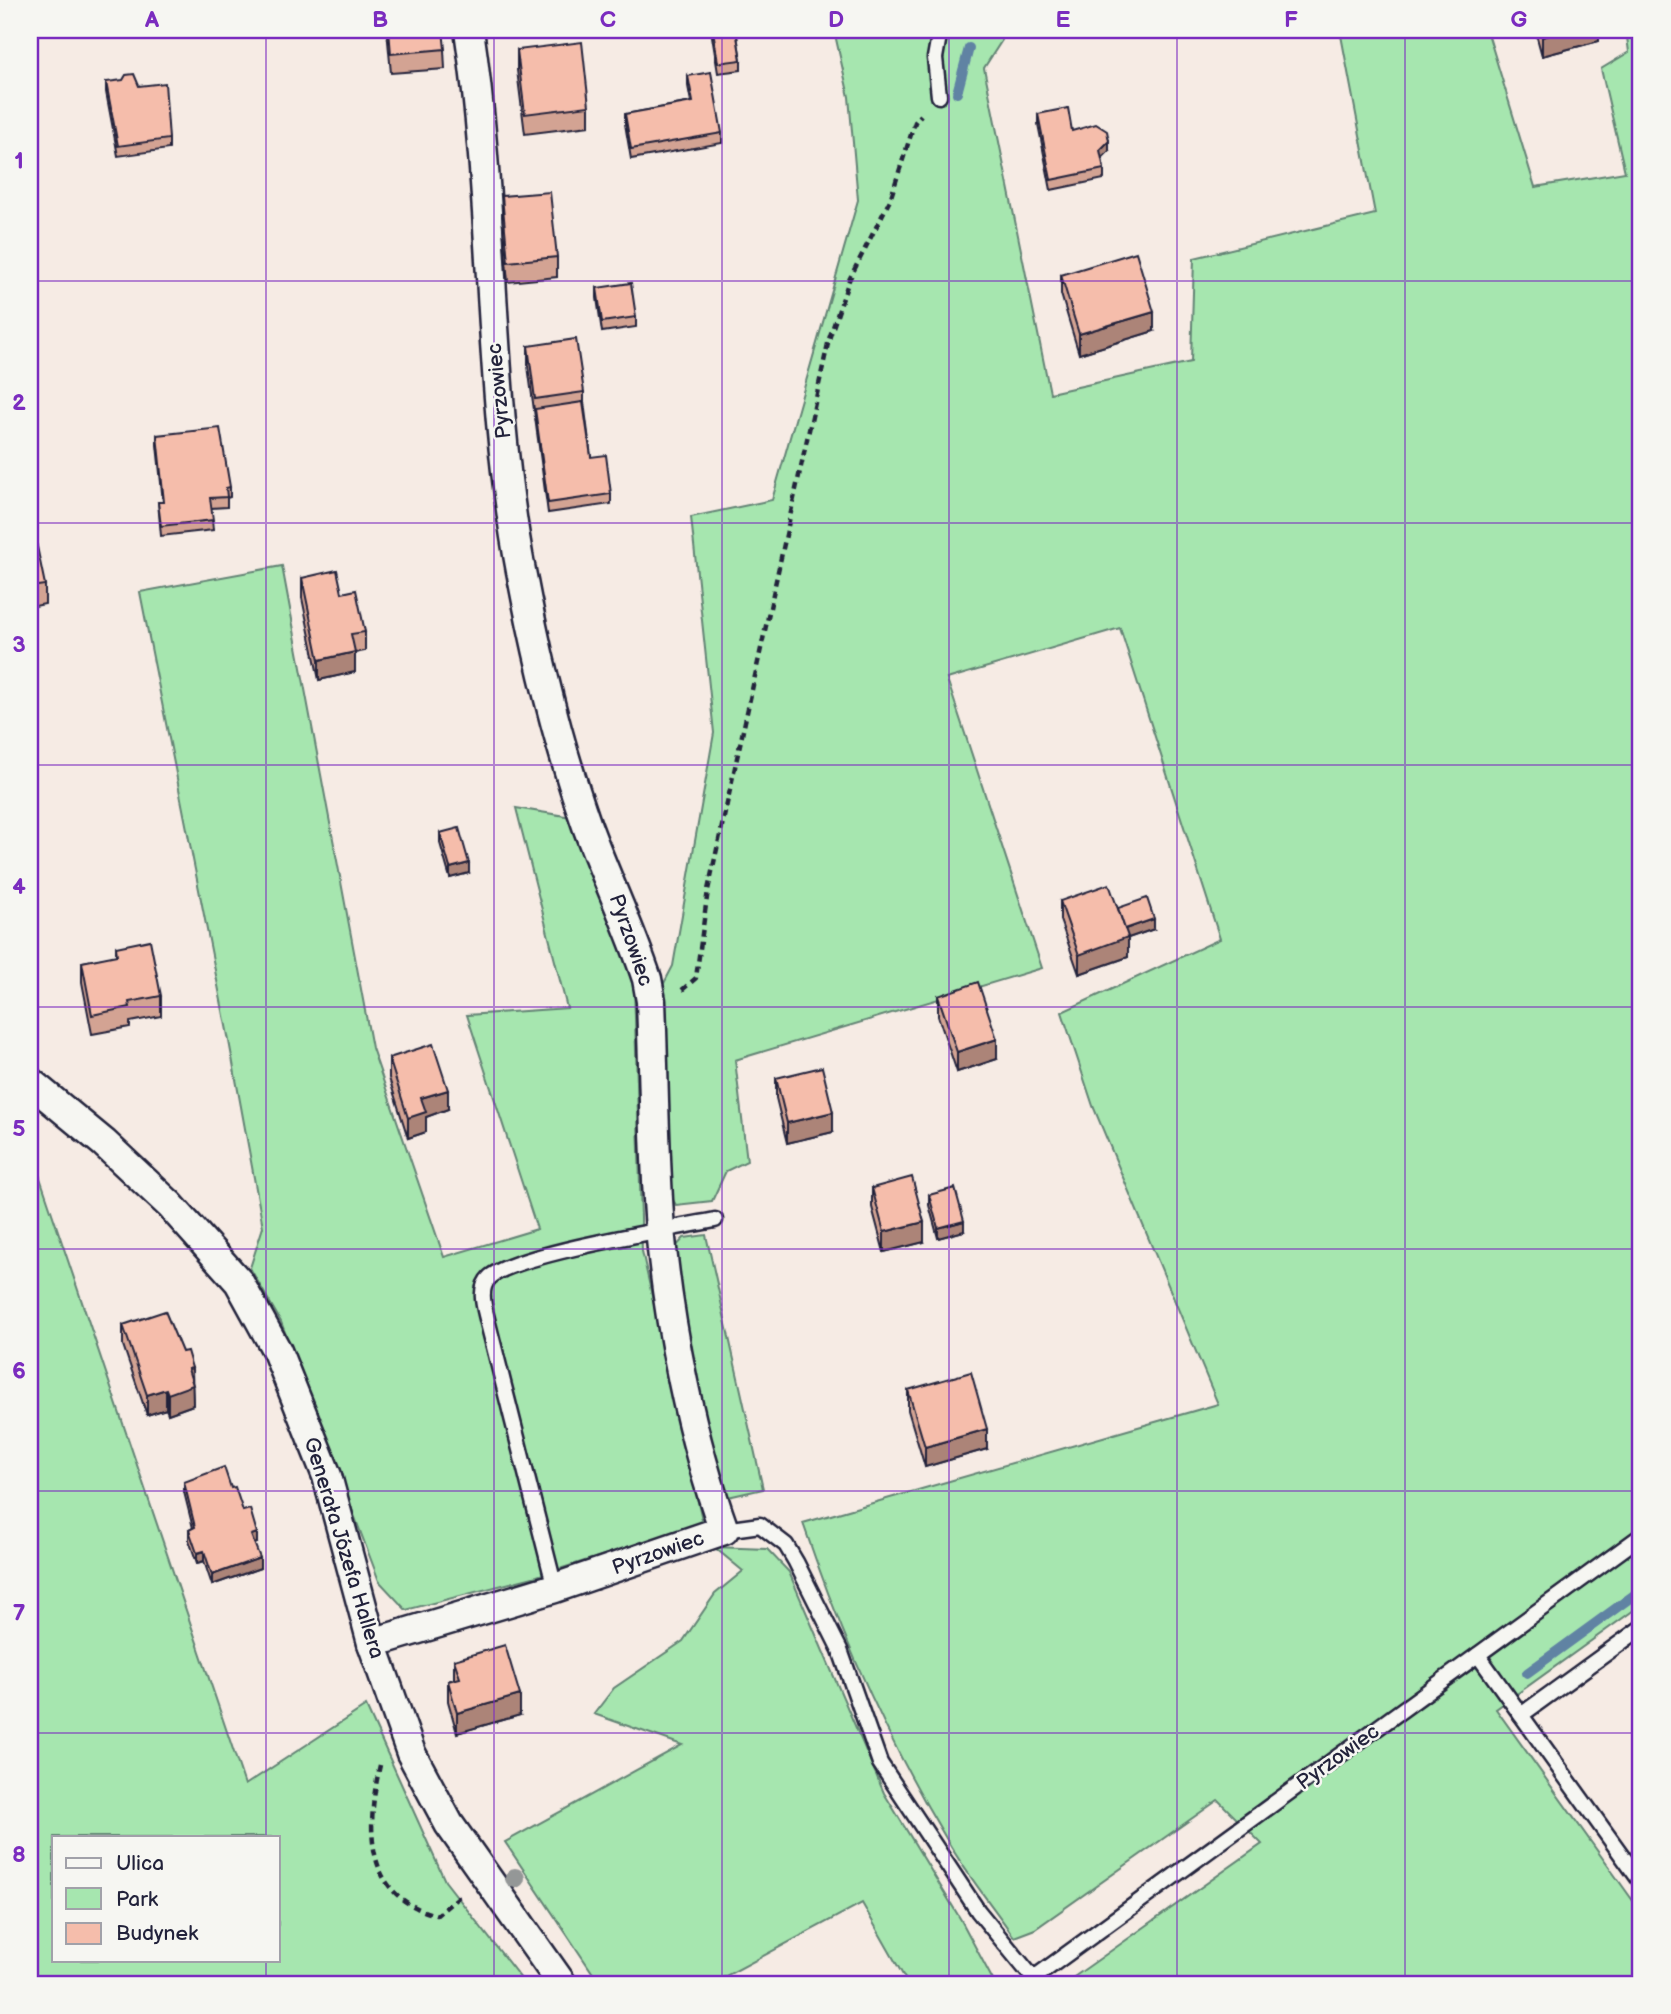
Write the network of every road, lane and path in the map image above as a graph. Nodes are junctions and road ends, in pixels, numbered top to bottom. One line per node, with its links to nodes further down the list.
1 (469, 30): 4 (street, Pyrzowiec)
2 (940, 30): 3 (lane)
3 (939, 96): 4 (path)
4 (651, 1001): 7 (street, Pyrzowiec)
5 (30, 1082): 12 (street, Generała Józefa Hallera)
6 (715, 1220): 7 (lane)
7 (660, 1230): 8 (street, Pyrzowiec); 10 (lane)
8 (724, 1530): 10 (street, Pyrzowiec); 18 (lane)
9 (1641, 1536): 13 (lane, Pyrzowiec)
10 (555, 1588): 12 (street, Pyrzowiec)
11 (1641, 1628): 14 (lane)
12 (372, 1643): 16 (street, Generała Józefa Hallera)
13 (1478, 1655): 14 (lane); 18 (lane, Pyrzowiec)
14 (1521, 1715): 17 (lane)
15 (381, 1764): 16 (path)
16 (484, 1872): 19 (street, Generała Józefa Hallera)
17 (1641, 1882)
18 (1036, 1981)
19 (562, 1984)

